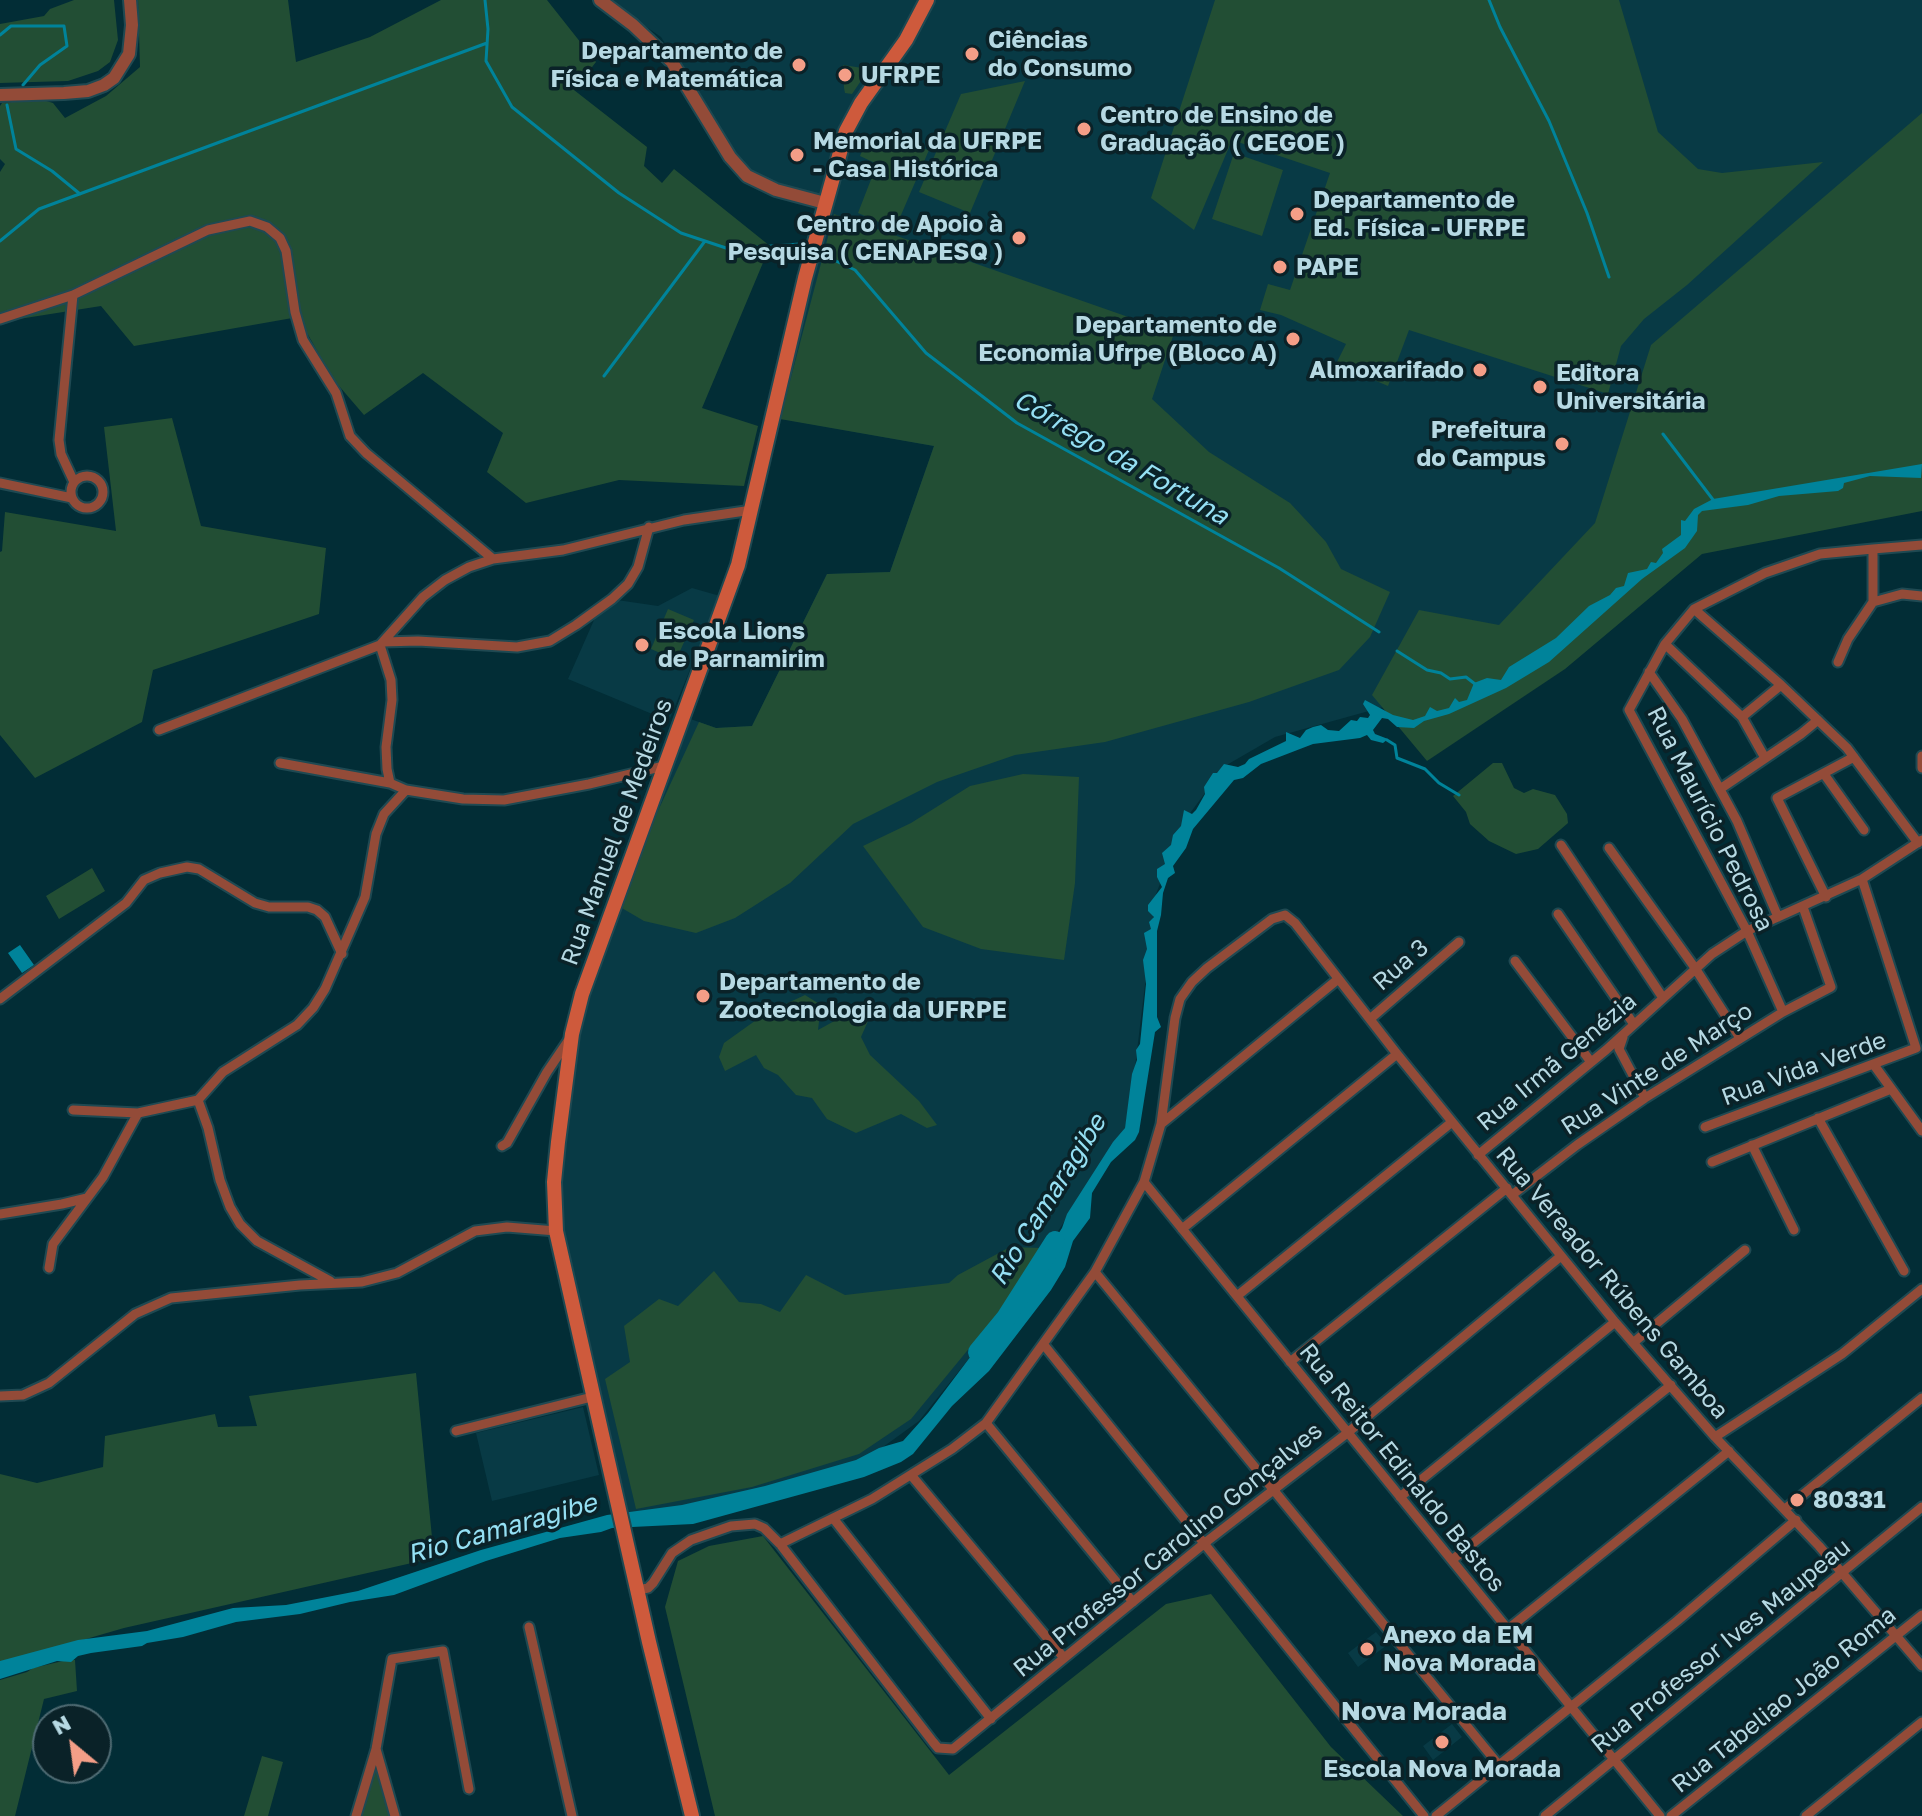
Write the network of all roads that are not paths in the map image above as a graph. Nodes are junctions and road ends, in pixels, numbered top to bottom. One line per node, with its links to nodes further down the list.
1 (130, 0): 4 (street)
2 (600, 0): 5 (street)
3 (927, 0): 5 (main road, Rua Manuel de Medeiros)
4 (0, 95)
5 (825, 203): 11 (main road, Rua Manuel de Medeiros)
6 (73, 295): 7 (street); 8 (street); 15 (street)
7 (0, 319)
8 (74, 482): 10 (street); 10 (street)
9 (0, 483): 10 (street)
10 (72, 498)
11 (752, 510): 12 (street); 31 (main road, Rua Manuel de Medeiros)
12 (649, 527): 15 (street); 19 (street)
13 (1922, 545): 14 (street)
14 (1873, 549): 17 (street); 18 (street)
15 (493, 559): 19 (street)
16 (1922, 596): 17 (street)
17 (1873, 602): 21 (street)
18 (1694, 609): 20 (street, Rua Maurício Pedrosa); 23 (street)
19 (381, 644): 26 (street); 34 (street)
20 (1665, 644): 22 (street, Rua Maurício Pedrosa); 24 (street)
21 (1838, 662)
22 (1649, 672): 35 (street); 46 (street, Rua Maurício Pedrosa)
23 (1781, 685): 24 (street); 25 (street)
24 (1742, 717): 29 (street)
25 (1818, 720): 28 (street); 29 (street)
26 (159, 730)
27 (1922, 756): 32 (street)
28 (1854, 757): 33 (street); 38 (street)
29 (1765, 758): 35 (street)
30 (280, 763): 34 (street)
31 (664, 766): 36 (street); 57 (main road, Rua Manuel de Medeiros)
32 (1922, 768)
33 (1824, 774): 37 (street); 42 (street)
34 (390, 783): 36 (street)
35 (1720, 789): 45 (street)
36 (406, 790): 48 (street)
37 (1864, 830)
38 (1920, 842): 41 (street, Rua Irmã Genézia)
39 (1561, 845): 52 (street)
40 (1609, 848): 50 (street)
41 (1862, 879): 42 (street, Rua Irmã Genézia); 61 (street, Rua Vida Verde)
42 (1826, 897): 43 (street, Rua Irmã Genézia)
43 (1803, 907): 45 (street, Rua Irmã Genézia); 54 (street, Rua Vinte de Março)
44 (1558, 914): 56 (street)
45 (1778, 917): 46 (street, Rua Irmã Genézia)
46 (1747, 931): 50 (street, Rua Irmã Genézia); 54 (street, Rua Maurício Pedrosa)
47 (1459, 942): 55 (street, Rua 3)
48 (342, 954): 53 (street); 64 (street)
49 (1515, 961): 60 (street)
50 (1695, 968): 52 (street, Rua Irmã Genézia); 58 (street)
51 (1337, 980): 55 (street, Rua Vereador Rúbens Gamboa); 69 (street); 69 (street, Rua Vereador Rúbens Gamboa)
52 (1663, 998): 56 (street, Rua Irmã Genézia)
53 (0, 999)
54 (1783, 1012): 58 (street, Rua Vinte de Março)
55 (1370, 1019): 59 (street, Rua Vereador Rúbens Gamboa)
56 (1633, 1023): 60 (street, Rua Irmã Genézia); 63 (street)
57 (572, 1034): 73 (street); 82 (main road, Rua Manuel de Medeiros)
58 (1740, 1038): 63 (street, Rua Vinte de Março)
59 (1397, 1054): 68 (street, Rua Vereador Rúbens Gamboa); 80 (street)
60 (1591, 1062): 74 (street, Rua Irmã Genézia)
61 (1874, 1065): 62 (street); 70 (street, Rua Vida Verde)
62 (1891, 1089): 67 (street); 71 (street)
63 (1645, 1098): 77 (street, Rua Vinte de Março)
64 (198, 1100): 66 (street); 88 (street)
65 (73, 1110): 66 (street)
66 (138, 1113): 78 (street)
67 (1818, 1118): 72 (street); 86 (street)
68 (1452, 1122): 74 (street, Rua Vereador Rúbens Gamboa); 90 (street)
69 (1161, 1124): 76 (street)
70 (1705, 1127)
71 (1922, 1131)
72 (1752, 1145): 75 (street); 81 (street)
73 (502, 1146)
74 (1478, 1155): 77 (street, Rua Vereador Rúbens Gamboa)
75 (1712, 1162)
76 (1144, 1182): 80 (street, Rua Reitor Edinaldo Bastos); 87 (street)
77 (1510, 1192): 84 (street, Rua Vereador Rúbens Gamboa); 94 (street, Rua Vinte de Março)
78 (88, 1197): 79 (street); 85 (street)
79 (0, 1214)
80 (1182, 1229): 90 (street, Rua Reitor Edinaldo Bastos)
81 (1794, 1230)
82 (556, 1231): 88 (street); 97 (main road, Rua Manuel de Medeiros)
83 (1745, 1250): 92 (street)
84 (1561, 1256): 91 (street, Rua Vereador Rúbens Gamboa); 101 (street, Rua Professor Carolino Gonçalves)
85 (49, 1268)
86 (1904, 1271)
87 (1095, 1272): 93 (street); 105 (street)
88 (333, 1282): 96 (street)
89 (1922, 1289): 102 (street)
90 (1237, 1296): 94 (street, Rua Reitor Edinaldo Bastos)
91 (1615, 1322): 92 (street, Rua Vereador Rúbens Gamboa); 106 (street)
92 (1633, 1343): 95 (street, Rua Vereador Rúbens Gamboa)
93 (1044, 1345): 99 (street); 111 (street)
94 (1290, 1362): 101 (street, Rua Reitor Edinaldo Bastos)
95 (1671, 1385): 102 (street, Rua Vereador Rúbens Gamboa); 113 (street)
96 (0, 1396)
97 (592, 1397): 100 (street); 115 (main road, Rua Manuel de Medeiros)
98 (1922, 1398): 108 (street)
99 (986, 1423): 104 (street); 116 (street)
100 (456, 1431)
101 (1346, 1434): 105 (street, Rua Professor Carolino Gonçalves); 106 (street, Rua Reitor Edinaldo Bastos)
102 (1715, 1437): 103 (street, Rua Vereador Rúbens Gamboa)
103 (1729, 1451): 108 (street, Rua Vereador Rúbens Gamboa); 119 (street)
104 (911, 1475): 109 (street); 121 (street)
105 (1274, 1490): 111 (street, Rua Professor Carolino Gonçalves); 128 (street)
106 (1400, 1497): 113 (street, Rua Reitor Edinaldo Bastos)
107 (1922, 1507): 114 (street, Rua Professor Ives Maupeau)
108 (1785, 1509): 110 (street, Rua Vereador Rúbens Gamboa)
109 (833, 1518): 112 (street); 124 (street)
110 (1796, 1520): 114 (street, Rua Vereador Rúbens Gamboa); 123 (street)
111 (1206, 1542): 116 (street, Rua Professor Carolino Gonçalves); 134 (street)
112 (780, 1544): 115 (street); 124 (street, Rua Professor Carolino Gonçalves)
113 (1452, 1560): 119 (street, Rua Reitor Edinaldo Bastos)
114 (1842, 1572): 120 (street, Rua Vereador Rúbens Gamboa); 127 (street, Rua Professor Ives Maupeau)
115 (638, 1590): 133 (main road, Rua Manuel de Medeiros)
116 (1133, 1602): 121 (street, Rua Professor Carolino Gonçalves)
117 (1922, 1615): 120 (street, Rua Tabeliao João Roma)
118 (529, 1627): 132 (street)
119 (1508, 1629): 123 (street, Rua Reitor Edinaldo Bastos)
120 (1896, 1636): 122 (street, Rua Vereador Rúbens Gamboa); 138 (street, Rua Tabeliao João Roma)
121 (1064, 1658): 124 (street, Rua Professor Carolino Gonçalves)
122 (1922, 1666)
123 (1569, 1706): 127 (street, Rua Reitor Edinaldo Bastos); 128 (street)
124 (991, 1719)
125 (1922, 1722): 139 (street)
126 (376, 1749): 129 (street); 130 (street); 131 (street)
127 (1613, 1761): 136 (street, Rua Professor Ives Maupeau); 137 (street, Rua Reitor Edinaldo Bastos)
128 (1498, 1764): 135 (street)
129 (469, 1789)
130 (356, 1816)
131 (395, 1816)
132 (572, 1816)
133 (692, 1816)
134 (1424, 1816)
135 (1436, 1816)
136 (1545, 1816)
137 (1660, 1816)
138 (1671, 1816)
139 (1806, 1816)

